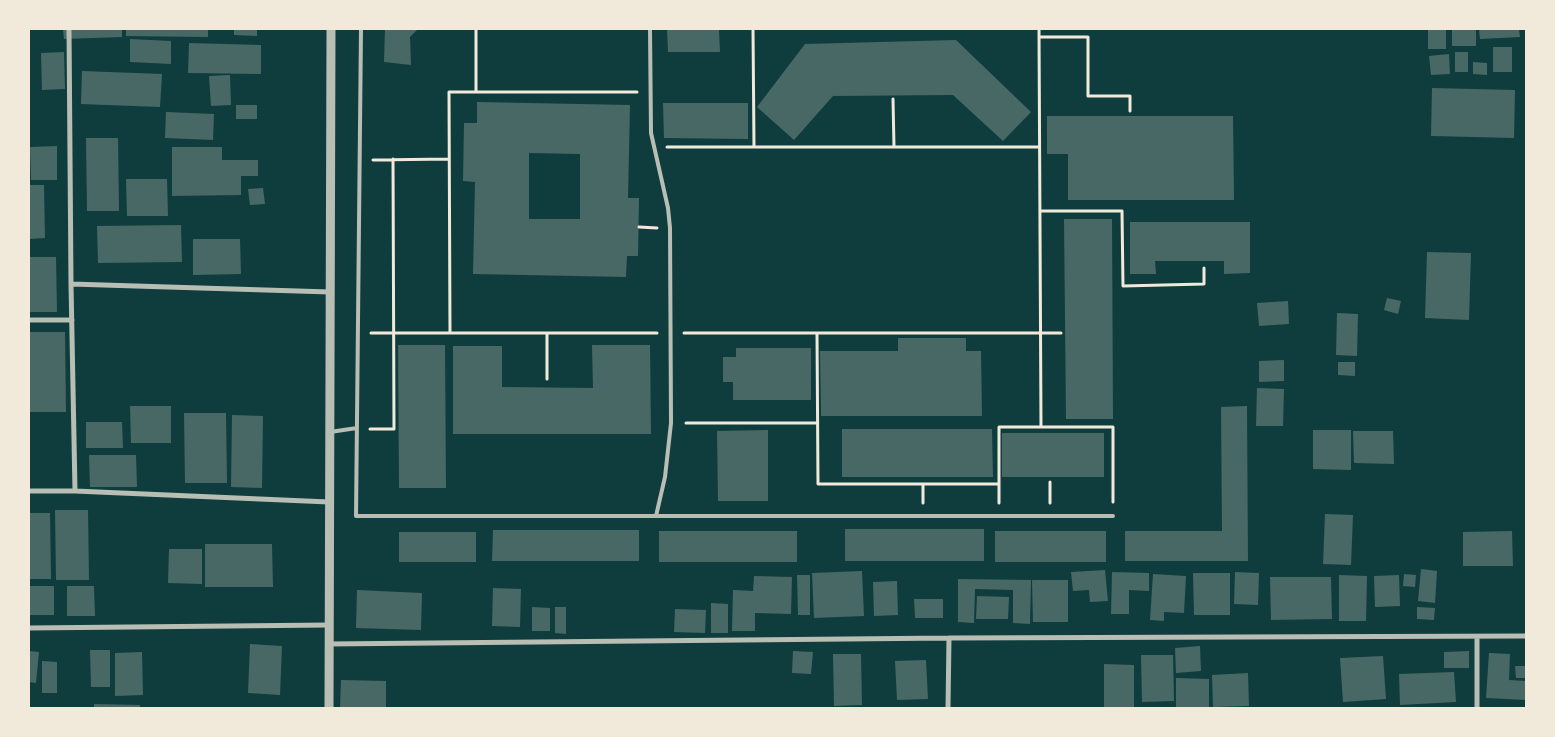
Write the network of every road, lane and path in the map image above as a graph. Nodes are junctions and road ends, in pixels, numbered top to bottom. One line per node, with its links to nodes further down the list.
1 (69, 29): 22 (street)
2 (331, 29): 23 (street)
3 (361, 29): 19 (lane)
4 (476, 29): 9 (path)
5 (650, 29): 10 (lane)
6 (753, 29): 14 (path)
7 (1039, 29): 8 (path)
8 (1039, 37): 12 (path); 16 (path)
9 (476, 92): 10 (path); 18 (path)
10 (650, 92): 13 (lane)
11 (893, 99): 15 (path)
12 (1130, 111)
13 (652, 147): 14 (path); 30 (lane)
14 (754, 147): 15 (path)
15 (894, 147): 16 (path)
16 (1039, 147): 20 (path)
17 (392, 159): 18 (path); 19 (path); 27 (path)
18 (449, 159): 28 (path)
19 (360, 160): 26 (lane)
20 (1040, 211): 21 (path); 32 (path)
21 (1204, 268)
22 (71, 284): 23 (street); 25 (street)
23 (330, 292): 39 (street)
24 (29, 320): 25 (street)
25 (72, 320): 43 (street)
26 (358, 333): 27 (path); 38 (lane)
27 (394, 333): 28 (path); 38 (path)
28 (450, 333): 29 (path)
29 (547, 333): 30 (path); 34 (path)
30 (671, 333): 31 (path); 35 (lane)
31 (817, 333): 32 (path); 36 (path)
32 (1040, 333): 33 (path); 37 (path)
33 (1061, 333)
34 (547, 379)
35 (671, 423): 36 (path); 45 (lane)
36 (817, 423): 41 (path)
37 (1041, 427): 41 (path); 48 (path)
38 (357, 428): 39 (lane); 45 (lane)
39 (330, 432): 44 (street)
40 (1050, 482): 47 (path)
41 (999, 484): 46 (path)
42 (29, 491): 43 (street)
43 (75, 491): 44 (street)
44 (329, 502): 49 (street)
45 (656, 516): 46 (lane)
46 (999, 516): 47 (lane)
47 (1051, 516): 48 (lane)
48 (1113, 516)
49 (329, 625): 50 (street); 54 (street)
50 (29, 628)
51 (1526, 636): 52 (street)
52 (1477, 637): 53 (street); 57 (street)
53 (949, 638): 54 (street); 56 (street)
54 (329, 644): 55 (street)
55 (329, 708)
56 (948, 708)
57 (1477, 708)

